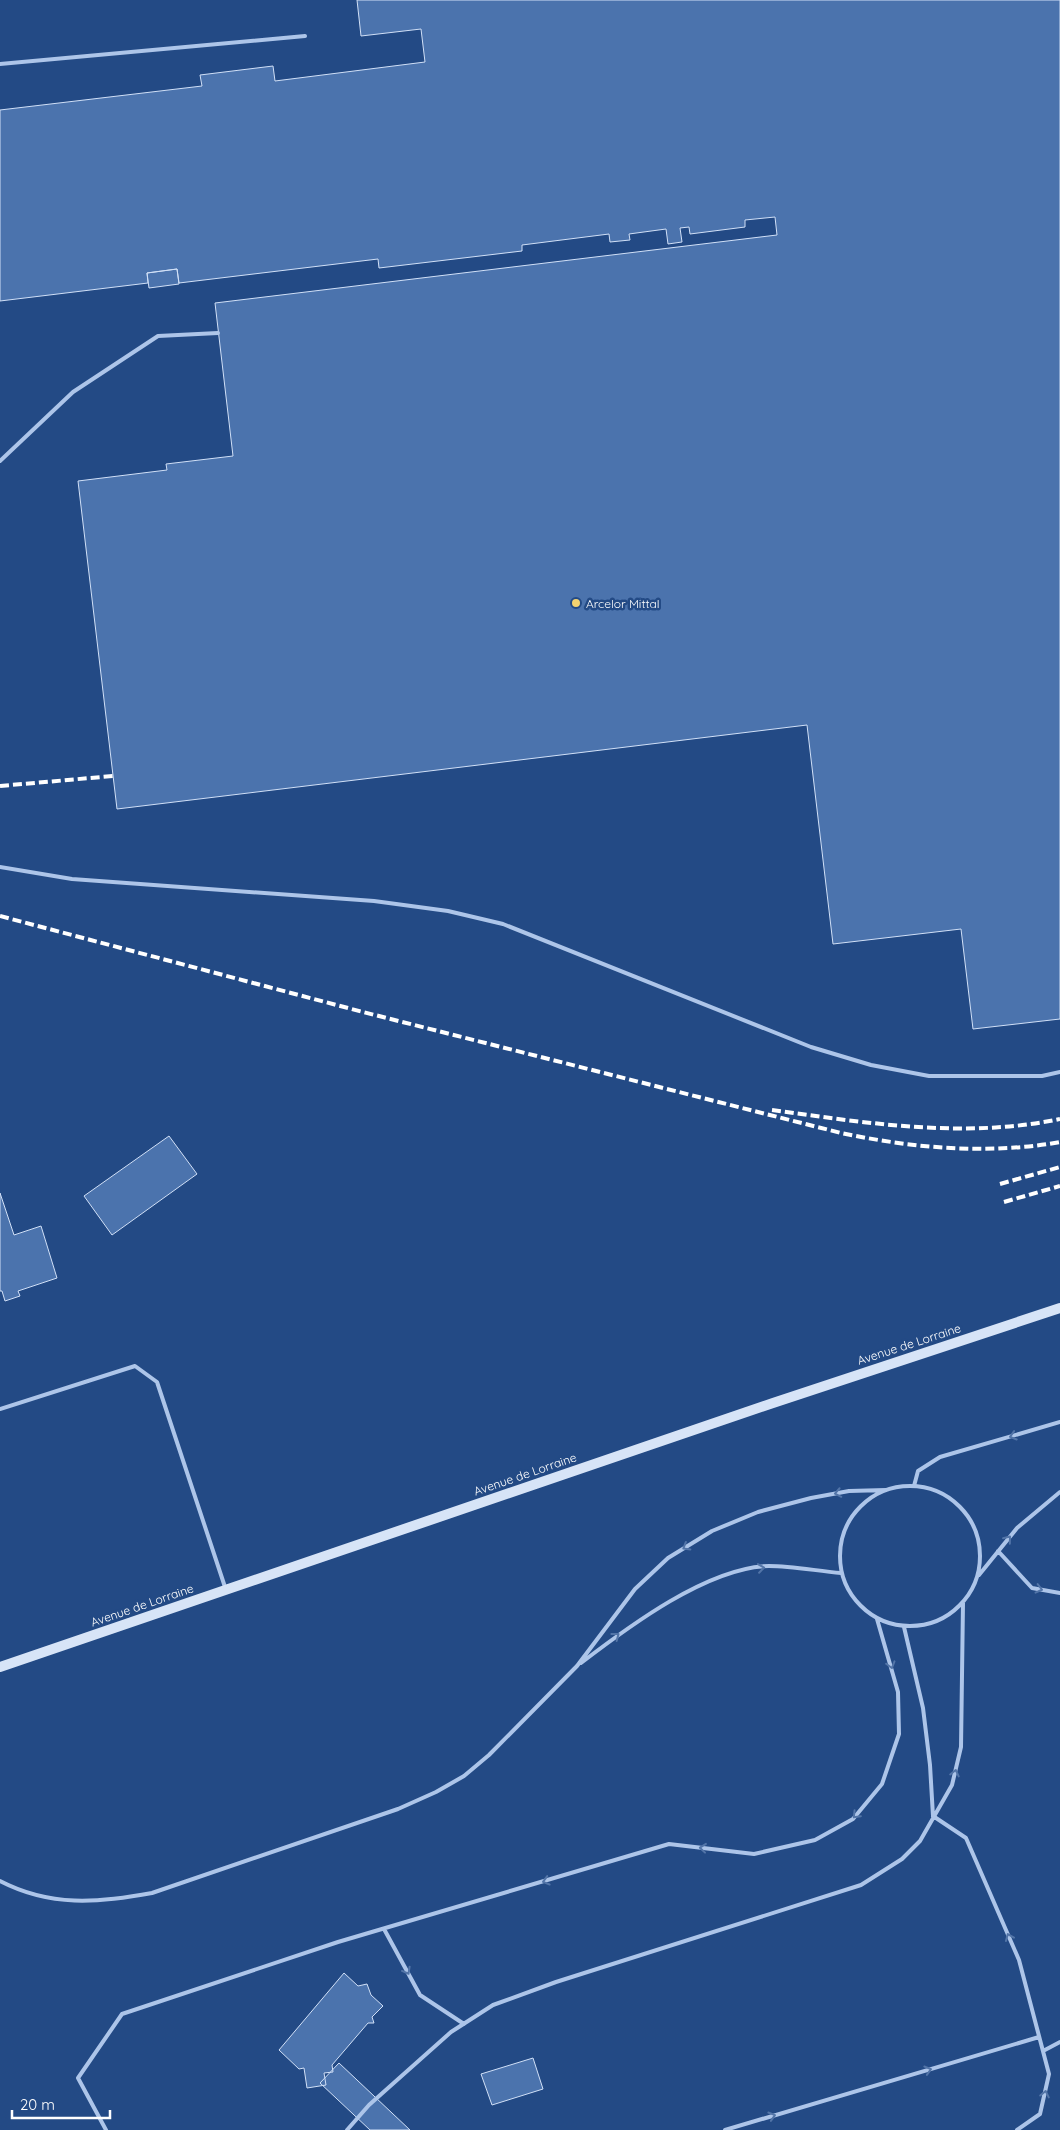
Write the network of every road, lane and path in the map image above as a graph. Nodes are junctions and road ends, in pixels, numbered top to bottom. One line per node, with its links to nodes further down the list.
1 (305, 36): 2 (lane)
2 (0, 64)
3 (218, 333): 4 (lane)
4 (0, 461)
5 (0, 867): 6 (lane)
6 (1060, 1072)
7 (1060, 1308): 16 (main road, Avenue de Lorraine)
8 (0, 1409): 16 (lane)
9 (1060, 1422): 10 (lane, one-way to 10)
10 (914, 1486): 11 (lane); 15 (lane)
11 (886, 1490): 14 (lane); 21 (lane, one-way to 21)
12 (1060, 1492): 13 (lane, one-way to 12)
13 (998, 1551): 15 (lane); 17 (lane, one-way to 17)
14 (841, 1573): 19 (lane); 21 (lane, one-way to 14)
15 (978, 1577): 18 (lane)
16 (226, 1590): 22 (main road, Avenue de Lorraine)
17 (1060, 1593)
18 (963, 1603): 20 (lane); 23 (lane, one-way to 18)
19 (877, 1619): 20 (lane); 25 (lane, one-way to 25)
20 (904, 1627): 23 (lane)
21 (577, 1666): 24 (lane)
22 (0, 1667)
23 (933, 1816): 26 (lane); 27 (lane, one-way to 23)
24 (0, 1881)
25 (384, 1929): 26 (lane, one-way to 26); 30 (lane)
26 (464, 2024): 31 (lane)
27 (1039, 2037): 29 (lane); 32 (lane, one-way to 27)
28 (1060, 2042): 29 (lane)
29 (1043, 2051): 33 (lane, one-way to 29)
30 (106, 2130)
31 (347, 2130)
32 (725, 2130)
33 (1017, 2130)

